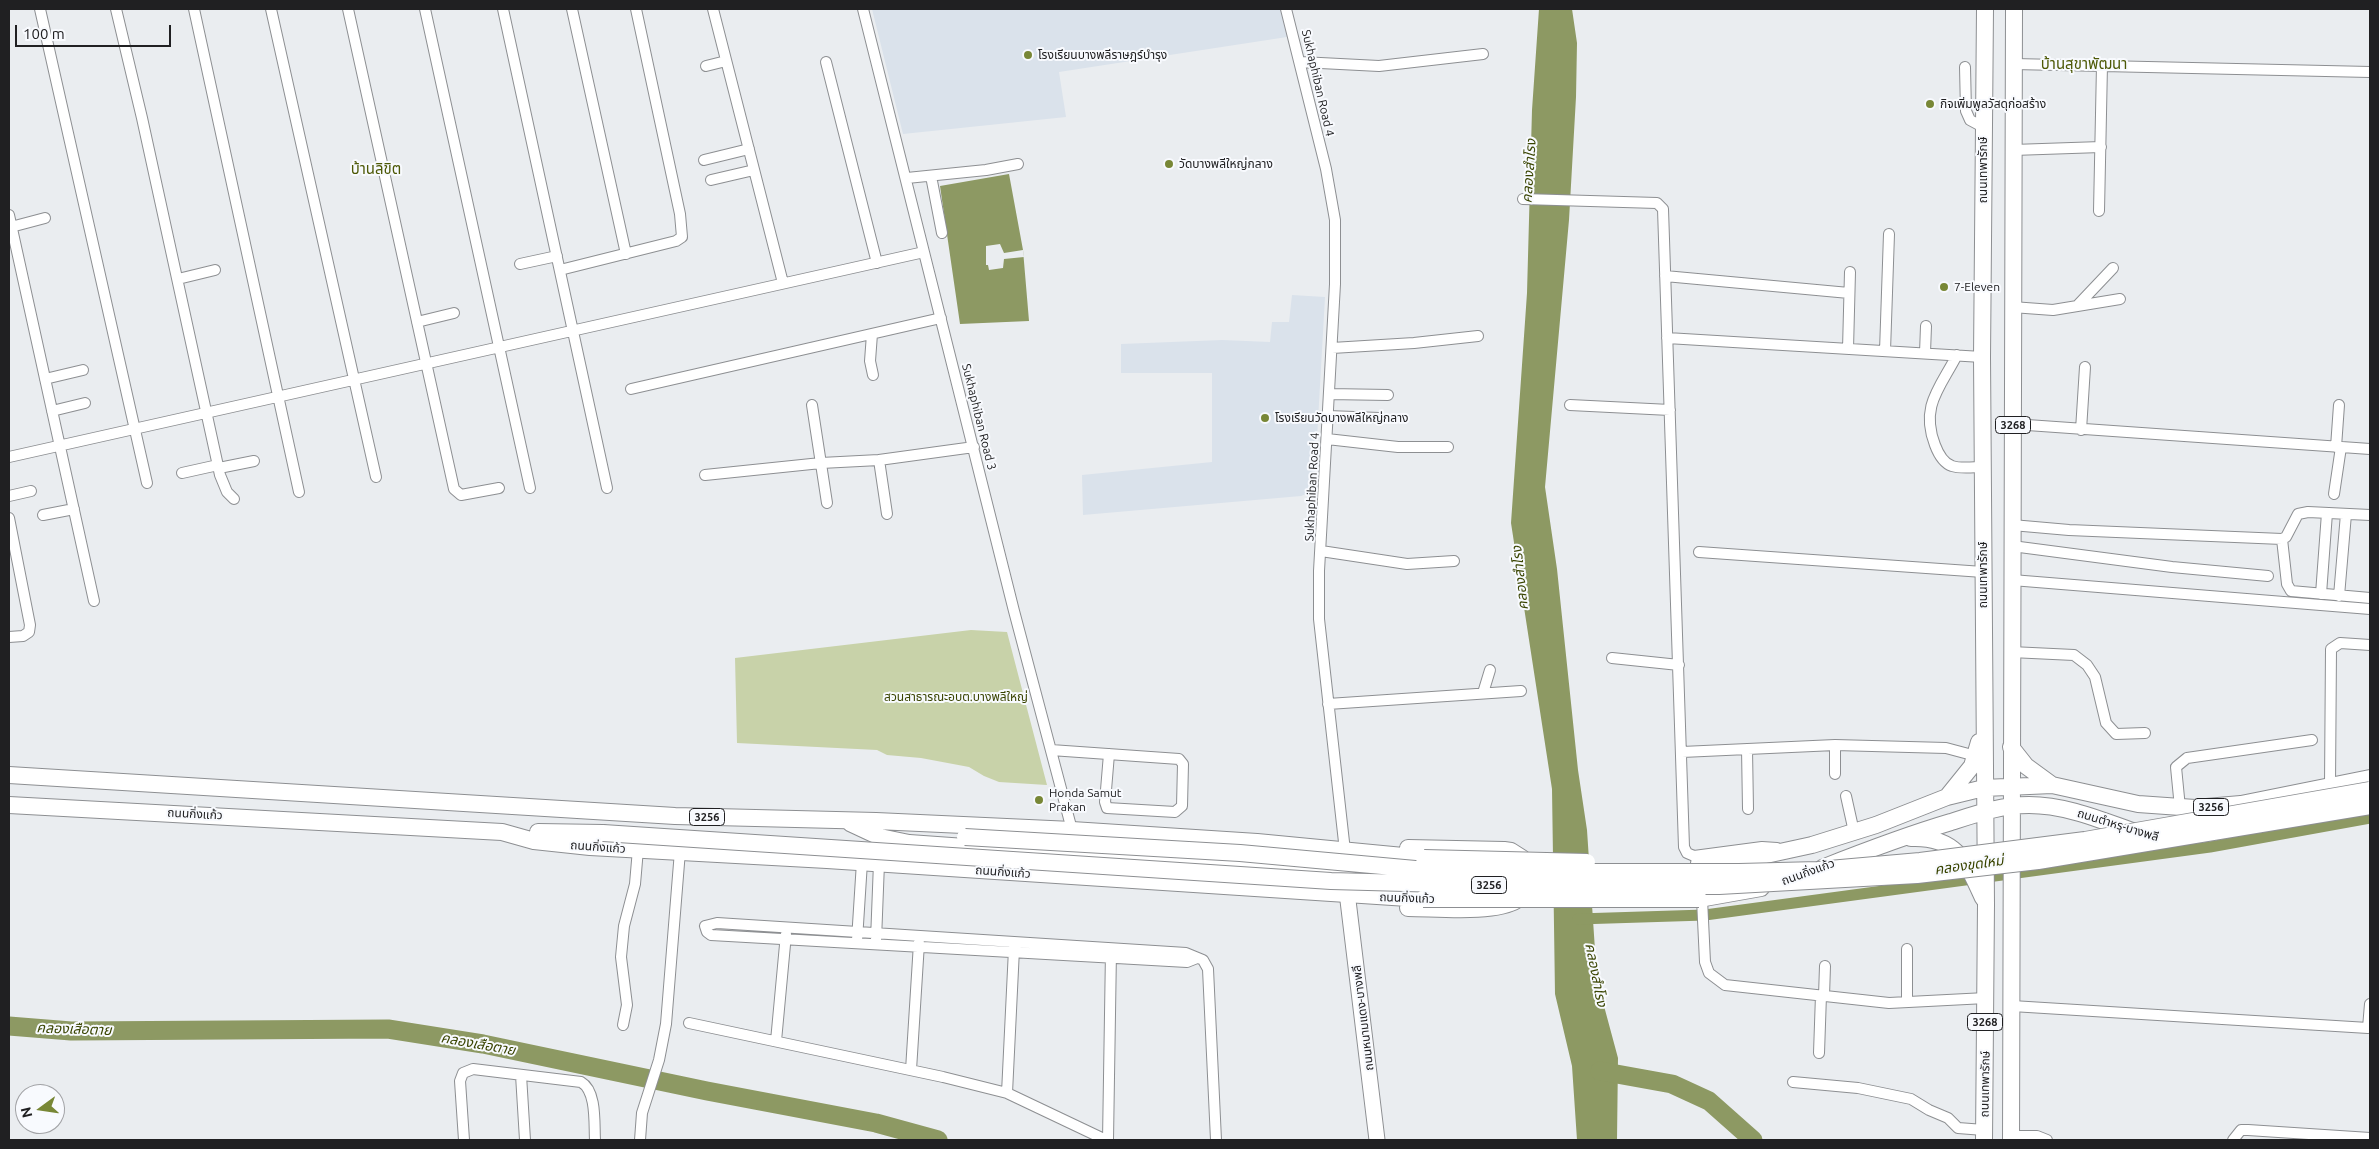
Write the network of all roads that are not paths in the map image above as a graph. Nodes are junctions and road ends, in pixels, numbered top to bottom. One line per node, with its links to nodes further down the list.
1 (40, 9): 92 (street)
2 (116, 9): 51 (street)
3 (194, 9): 81 (street)
4 (271, 9): 77 (street)
5 (348, 9): 59 (street)
6 (425, 9): 65 (street)
7 (503, 9): 43 (street)
8 (572, 9): 42 (street)
9 (636, 9): 42 (street)
10 (713, 9): 16 (street)
11 (863, 9): 32 (street, Sukhaphiban Road 3)
12 (1286, 9): 18 (street, Sukhaphiban Road 4)
13 (1985, 9): 24 (main road, ถนนเทพารักษ์ / 3268)
14 (2014, 9): 19 (main road, 3268)
15 (1484, 54): 18 (street)
16 (726, 61): 21 (street); 26 (street)
17 (826, 62): 45 (street)
18 (1301, 62): 66 (street, Sukhaphiban Road 4)
19 (2014, 64): 20 (street); 27 (main road, 3268)
20 (2102, 65): 23 (street); 25 (street)
21 (706, 66)
22 (1966, 67): 24 (street)
23 (2370, 72)
24 (1983, 127): 71 (main road, ถนนเทพารักษ์ / 3268)
25 (2101, 147): 27 (street); 35 (street)
26 (749, 149): 28 (street); 30 (street)
27 (2013, 150): 56 (main road, 3268)
28 (704, 160)
29 (1018, 164): 31 (street)
30 (754, 170): 33 (street); 52 (street)
31 (931, 176): 32 (street); 39 (street)
32 (907, 178): 41 (street, Sukhaphiban Road 3)
33 (710, 180)
34 (1523, 198): 50 (street)
35 (2099, 211)
36 (9, 215): 38 (street)
37 (45, 218): 38 (street)
38 (11, 227): 76 (street)
39 (942, 233)
40 (1889, 234): 68 (street)
41 (924, 252): 45 (street); 58 (street, Sukhaphiban Road 3)
42 (626, 254): 48 (street)
43 (557, 256): 44 (street); 48 (street)
44 (520, 264)
45 (877, 264): 52 (street)
46 (2113, 268): 55 (street)
47 (214, 270): 51 (street)
48 (560, 270): 61 (street)
49 (1850, 272): 53 (street)
50 (1665, 276): 53 (street); 64 (street)
51 (178, 279): 88 (street)
52 (783, 283): 61 (street)
53 (1849, 292): 67 (street)
54 (2120, 298): 55 (street)
55 (2077, 306): 56 (street)
56 (2012, 307): 91 (main road, 3268)
57 (454, 313): 59 (street)
58 (940, 318): 62 (street); 96 (street, Sukhaphiban Road 3)
59 (417, 322): 72 (street)
60 (1926, 326): 69 (street)
61 (572, 331): 65 (street); 112 (street)
62 (872, 334): 75 (street); 78 (street)
63 (1478, 336): 66 (street)
64 (1667, 338): 67 (street); 86 (street)
65 (498, 348): 72 (street); 111 (street)
66 (1332, 348): 79 (street, Sukhaphiban Road 4)
67 (1848, 349): 68 (street)
68 (1885, 351): 69 (street)
69 (1925, 353): 70 (street)
70 (1956, 355): 71 (street); 105 (street)
71 (1982, 357): 105 (main road, ถนนเทพารักษ์ / 3268)
72 (427, 364): 77 (street); 110 (street)
73 (2085, 367): 93 (street)
74 (82, 370): 76 (street)
75 (873, 375)
76 (45, 380): 87 (street)
77 (354, 380): 81 (street); 108 (street)
78 (631, 389)
79 (1329, 394): 80 (street); 89 (street, Sukhaphiban Road 4)
80 (1388, 395)
81 (280, 397): 88 (street); 114 (street)
82 (85, 403): 87 (street)
83 (812, 405): 103 (street)
84 (1570, 405): 86 (street)
85 (2339, 405): 98 (street)
86 (1670, 410): 144 (street)
87 (52, 411): 95 (street)
88 (208, 413): 92 (street); 104 (street)
89 (1328, 416): 90 (street); 94 (street, Sukhaphiban Road 4)
90 (1379, 418)
91 (2013, 424): 93 (street); 126 (main road, 3268)
92 (134, 429): 95 (street); 109 (street)
93 (2081, 430): 98 (street)
94 (1327, 439): 97 (street); 129 (street, Sukhaphiban Road 4)
95 (60, 446): 100 (street); 119 (street)
96 (974, 447): 101 (street); 155 (street, Sukhaphiban Road 3)
97 (1448, 447)
98 (2338, 447): 99 (street); 115 (street)
99 (2370, 449)
100 (9, 457)
101 (879, 460): 103 (street); 121 (street)
102 (254, 461): 104 (street)
103 (821, 463): 107 (street); 118 (street)
104 (219, 467): 106 (street); 117 (street)
105 (1983, 468): 132 (main road, ถนนเทพารักษ์ / 3268)
106 (182, 473)
107 (704, 475)
108 (376, 477)
109 (147, 483)
110 (499, 488)
111 (530, 488)
112 (607, 488)
113 (31, 491): 116 (street)
114 (300, 492)
115 (2334, 494)
116 (9, 496)
117 (234, 498)
118 (827, 503)
119 (74, 509): 123 (street); 138 (street)
120 (2327, 513): 122 (street); 127 (street); 135 (street)
121 (888, 514)
122 (2346, 514): 124 (street); 136 (street)
123 (42, 515)
124 (2370, 515)
125 (9, 518): 140 (street)
126 (2012, 525): 127 (street); 128 (main road, 3268)
127 (2282, 539): 135 (street)
128 (2012, 546): 133 (street); 134 (main road, 3268)
129 (1321, 551): 131 (street); 148 (street, Sukhaphiban Road 4)
130 (1699, 552): 132 (street)
131 (1454, 561)
132 (1983, 572): 149 (main road, ถนนเทพารักษ์ / 3268)
133 (2268, 576)
134 (2012, 580): 139 (street); 142 (main road, 3268)
135 (2321, 594): 136 (street)
136 (2339, 596): 137 (street)
137 (2370, 598)
138 (94, 601)
139 (2370, 609)
140 (9, 637)
141 (2370, 645): 164 (street)
142 (2011, 652): 150 (street); 153 (main road, 3268)
143 (1612, 658): 144 (street)
144 (1679, 665): 156 (street)
145 (1490, 670): 147 (street)
146 (1521, 691): 147 (street)
147 (1483, 693): 148 (street)
148 (1328, 704): 185 (street, Sukhaphiban Road 4)
149 (1985, 720): 158 (main road); 165 (main road, ถนนเทพารักษ์ / 3268)
150 (2145, 733)
151 (2312, 740): 173 (street)
152 (1835, 745): 154 (street); 158 (street); 159 (street)
153 (2011, 746): 162 (main road); 163 (main road, 3268)
154 (1747, 749): 156 (street); 174 (street)
155 (1051, 750): 157 (street); 179 (street, Sukhaphiban Road 3)
156 (1682, 752): 186 (street)
157 (1109, 754): 157 (street)
158 (1976, 756): 168 (main road)
159 (1834, 774)
160 (9, 775): 177 (main road, ถนนกิ่งแก้ว / 3256)
161 (2370, 778): 164 (main road, ถนนตำหรุ-บางพลี / 3256)
162 (2052, 785): 163 (main road, ถนนตำหรุ-บางพลี / 3256); 173 (main road, ถนนตำหรุ-บางพลี / 3256)
163 (2011, 786): 165 (main road, ถนนตำหรุ-บางพลี / 3256); 170 (main road, 3268)
164 (2330, 786): 173 (main road, ถนนตำหรุ-บางพลี / 3256)
165 (1984, 788): 168 (main road, ถนนกิ่งแก้ว / 3256); 176 (main road, ถนนเทพารักษ์ / 3268)
166 (2370, 790): 180 (main road, 3256, bridge)
167 (1846, 796): 181 (street)
168 (1947, 797): 181 (main road, ถนนกิ่งแก้ว / 3256)
169 (9, 805): 182 (main road, ถนนกิ่งแก้ว / 3256)
170 (2011, 806): 171 (main road, ถนนตำหรุ-บางพลี / 3256); 176 (main road, ถนนตำหรุ-บางพลี / 3256); 178 (main road, 3268)
171 (2043, 806): 175 (main road, ถนนตำหรุ-บางพลี / 3256, bridge); 178 (main road)
172 (2370, 806): 182 (main road, 3256, bridge)
173 (2180, 808)
174 (1748, 809)
175 (2370, 813)
176 (1985, 819): 183 (main road, ถนนกิ่งแก้ว / 3256); 195 (main road, ถนนเทพารักษ์ / 3268, bridge)
177 (846, 820): 179 (main road, ถนนกิ่งแก้ว / 3256); 180 (main road, 3256)
178 (2012, 828): 213 (main road, 3268, bridge)
179 (1072, 830): 185 (main road, ถนนกิ่งแก้ว / 3256)
180 (869, 832): 191 (main road, 3256)
181 (1854, 832): 186 (main road, ถนนกิ่งแก้ว / 3256)
182 (513, 834): 184 (main road, ถนนกิ่งแก้ว / 3256)
183 (1899, 838): 194 (main road, ถนนกิ่งแก้ว / 3256); 195 (main road)
184 (638, 850): 187 (main road, ถนนกิ่งแก้ว / 3256); 215 (street)
185 (1345, 851): 188 (main road, ถนนกิ่งแก้ว / 3256)
186 (1787, 851): 189 (main road, ถนนกิ่งแก้ว / 3256, bridge)
187 (680, 852): 190 (main road, ถนนกิ่งแก้ว / 3256); 229 (street)
188 (1364, 853): 189 (main road, ถนนกิ่งแก้ว / 3256); 193 (main road)
189 (1406, 858): 191 (main road)
190 (871, 863): 192 (main road, ถนนกิ่งแก้ว / 3256); 196 (street); 197 (street)
191 (1344, 874): 192 (main road, ถนนหนามแดง-บางพลี)
192 (1348, 895): 193 (main road, ถนนกิ่งแก้ว / 3256); 232 (main road, ถนนหนามแดง-บางพลี)
193 (1368, 897): 194 (main road, ถนนกิ่งแก้ว / 3256, bridge)
194 (1701, 903): 209 (street)
195 (1986, 904): 210 (main road, ถนนเทพารักษ์ / 3268)
196 (860, 910): 197 (street); 200 (street)
197 (876, 911): 202 (street)
198 (786, 928): 200 (street); 201 (street); 201 (street)
199 (919, 937): 202 (street); 203 (street); 204 (street)
200 (858, 938): 201 (street); 202 (street)
201 (785, 939): 217 (street)
202 (876, 939): 204 (street)
203 (1015, 943): 206 (street); 207 (street)
204 (919, 948): 207 (street); 219 (street)
205 (1907, 949): 211 (street)
206 (1111, 953): 207 (street); 230 (street); 231 (street)
207 (1014, 954): 222 (street)
208 (1825, 966): 209 (street)
209 (1823, 996): 211 (street); 218 (street)
210 (1986, 998): 211 (street); 223 (main road, ถนนเทพารักษ์ / 3268)
211 (1907, 1002)
212 (2370, 1004): 216 (street)
213 (2012, 1006): 216 (street); 224 (main road, 3268)
214 (690, 1023): 217 (street)
215 (623, 1025)
216 (2369, 1029)
217 (776, 1041): 219 (street)
218 (1819, 1053)
219 (910, 1070): 222 (street)
220 (521, 1075): 226 (street); 227 (street); 228 (street)
221 (1793, 1082): 223 (street)
222 (1007, 1093): 230 (street)
223 (1984, 1135)
224 (2011, 1138): 233 (street)
225 (2370, 1138): 234 (street)
226 (464, 1140)
227 (525, 1140)
228 (595, 1140)
229 (640, 1140)
230 (1107, 1140)
231 (1216, 1140)
232 (1377, 1140)
233 (2047, 1140)
234 (2233, 1140)

